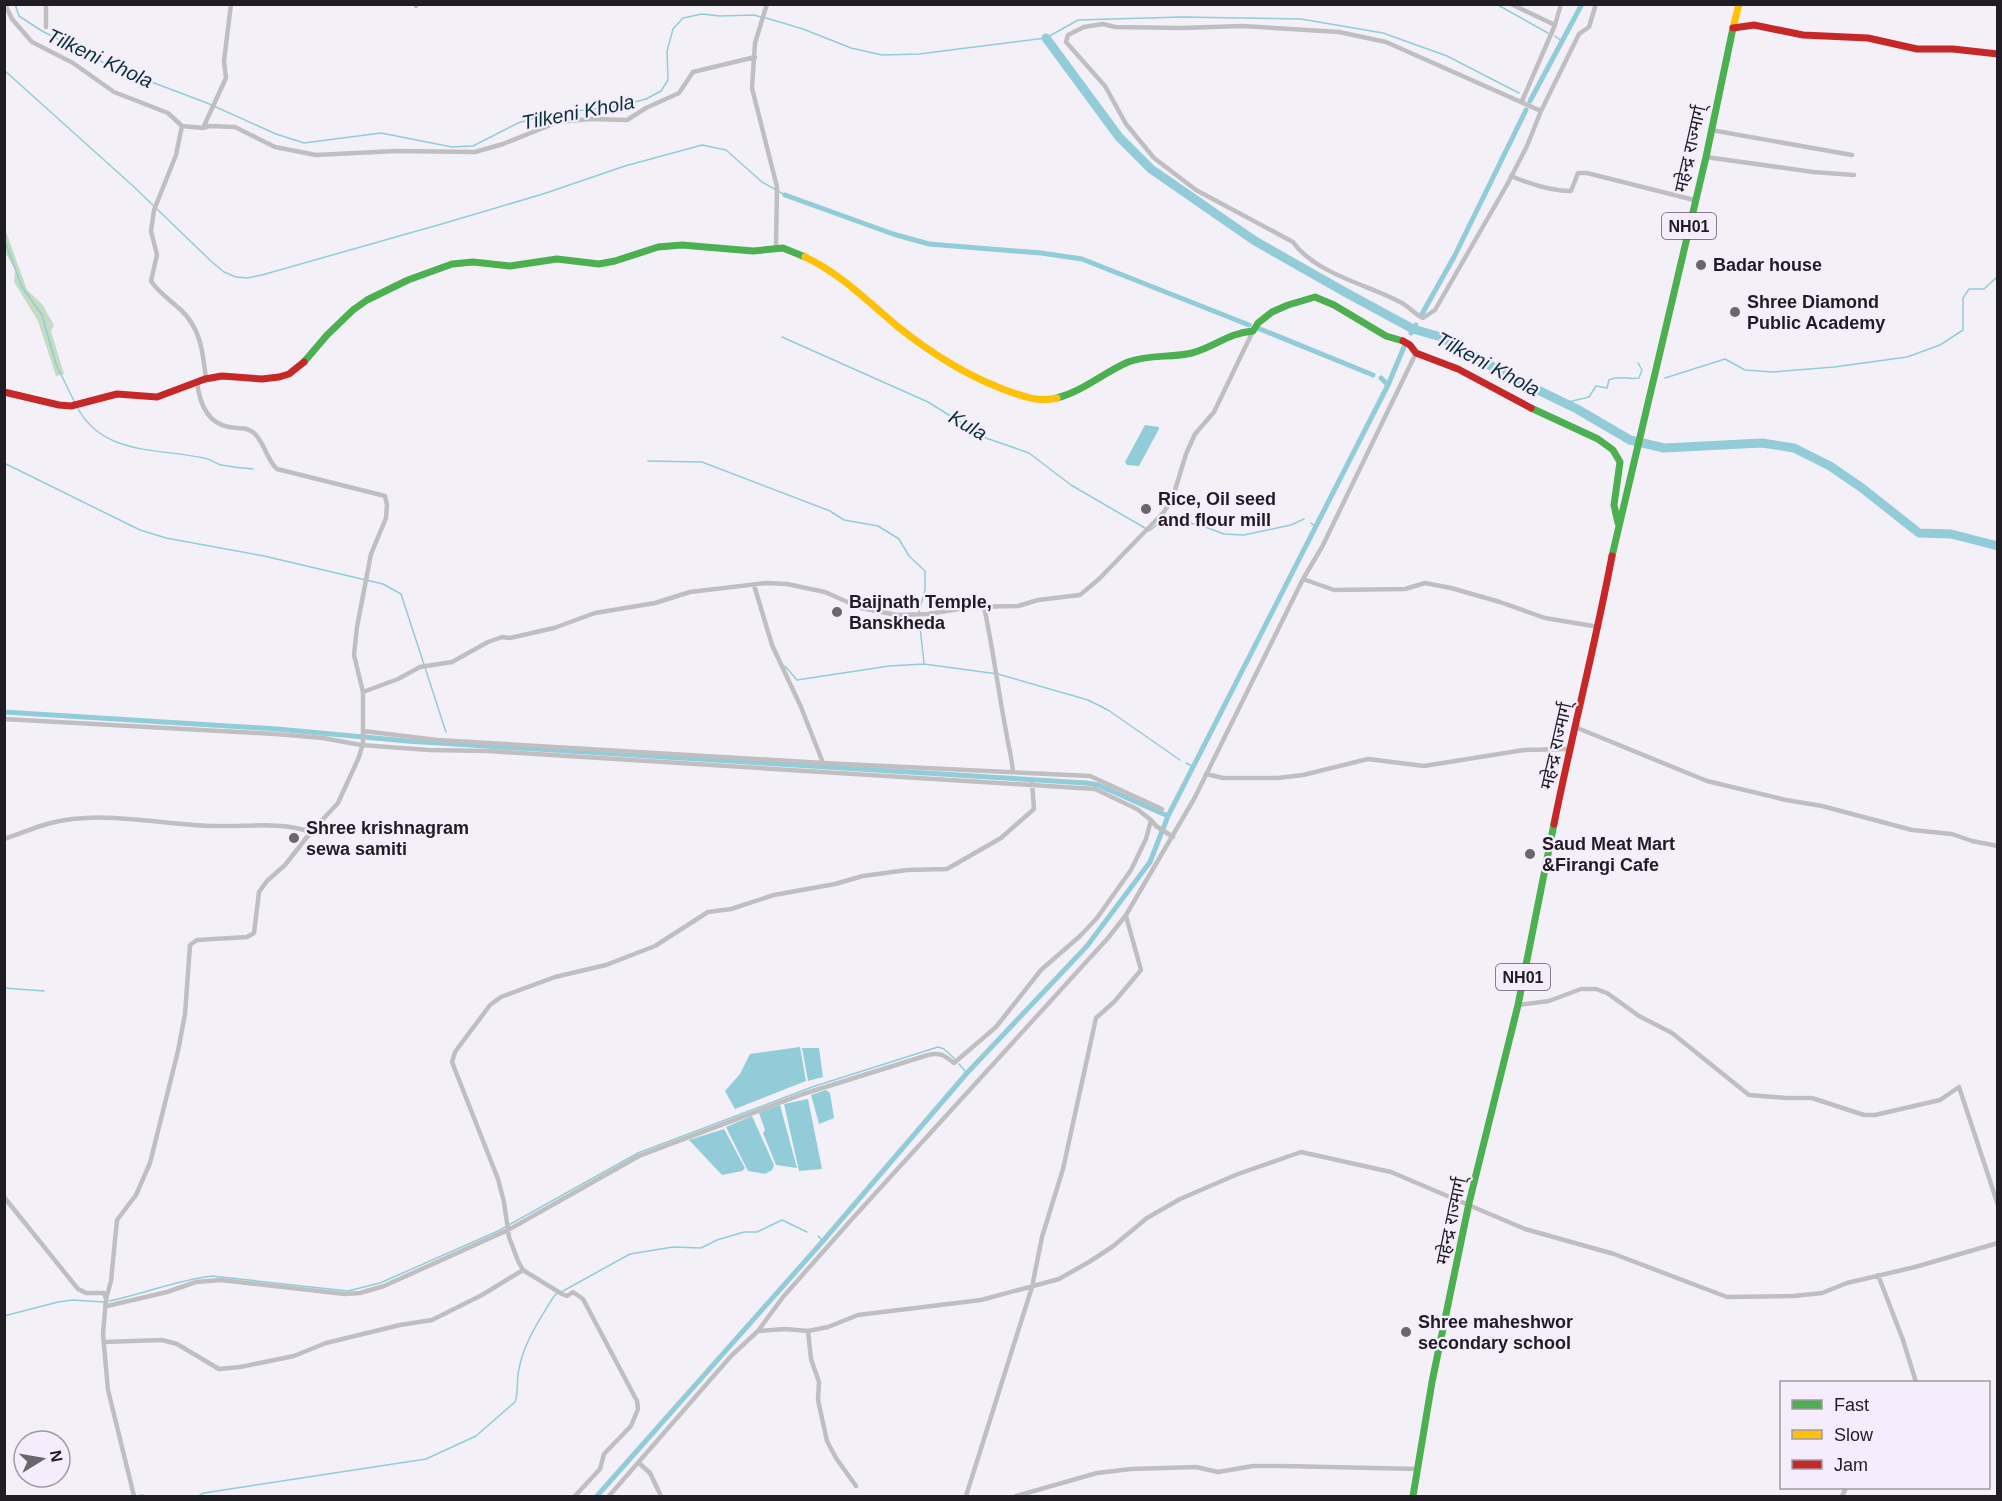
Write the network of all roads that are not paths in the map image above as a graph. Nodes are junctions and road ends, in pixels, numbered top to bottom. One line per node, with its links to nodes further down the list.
1 (5, 4): 16 (street)
2 (46, 4): 10 (street)
3 (231, 4): 17 (street)
4 (767, 4): 13 (street)
5 (1511, 4): 9 (street)
6 (1561, 4): 9 (street)
7 (1596, 4): 15 (street)
8 (1738, 4): 11 (main road, महेन्द्र राज्मार्ग्)
9 (1555, 26): 14 (street)
10 (46, 27)
11 (1733, 28): 12 (main road); 18 (main road, महेन्द्र राज्मार्ग् / NH01)
12 (1998, 54)
13 (755, 57): 17 (street); 24 (street)
14 (1522, 101): 15 (street); 22 (street)
15 (1540, 111): 22 (street)
16 (182, 126): 17 (street); 27 (street)
17 (203, 128)
18 (1711, 130): 19 (street); 20 (main road, महेन्द्र राज्मार्ग् / NH01)
19 (1852, 154)
20 (1706, 157): 21 (street); 23 (main road, महेन्द्र राज्मार्ग् / NH01)
21 (1854, 175)
22 (1511, 176): 23 (street)
23 (1694, 200): 30 (main road, महेन्द्र राज्मार्ग् / NH01)
24 (776, 246): 25 (main road); 27 (main road)
25 (1253, 331): 26 (main road); 33 (street)
26 (1416, 353): 30 (main road); 31 (street)
27 (206, 379): 28 (main road)
28 (197, 381): 29 (main road); 35 (street)
29 (4, 392)
30 (1618, 525): 34 (main road, महेन्द्र राज्मार्ग् / NH01)
31 (1303, 579): 34 (street); 43 (street)
32 (754, 585): 33 (street); 35 (street); 41 (street)
33 (984, 607): 42 (street)
34 (1599, 627): 37 (main road, महेन्द्र राज्मार्ग् / NH01)
35 (363, 692): 38 (street)
36 (4, 720): 39 (street)
37 (1575, 727): 40 (main road, महेन्द्र राज्मार्ग् / NH01); 50 (street)
38 (363, 731): 39 (street); 41 (street)
39 (362, 744): 44 (street); 47 (street)
40 (1569, 749): 43 (street); 52 (main road, महेन्द्र राज्मार्ग् / NH01)
41 (823, 764): 42 (street)
42 (1013, 772): 45 (street)
43 (1206, 774): 48 (street)
44 (1032, 783): 46 (street); 56 (street)
45 (1162, 809)
46 (1151, 820): 48 (street); 56 (street)
47 (311, 832): 49 (street); 61 (street)
48 (1173, 837): 51 (street)
49 (4, 839)
50 (1998, 846)
51 (1126, 915): 60 (street); 63 (street)
52 (1518, 1005): 54 (main road, महेन्द्र राज्मार्ग् / NH01); 55 (street)
53 (4, 1197): 61 (street)
54 (1469, 1203): 59 (street); 60 (street); 68 (main road, महेन्द्र राज्मार्ग् / NH01)
55 (1998, 1205)
56 (507, 1227): 58 (street); 62 (street)
57 (1998, 1243): 59 (street)
58 (523, 1270): 65 (street); 71 (street)
59 (1878, 1275): 66 (street)
60 (1032, 1287): 64 (street); 74 (street)
61 (106, 1299): 62 (street)
62 (107, 1306): 65 (street)
63 (758, 1331): 64 (street); 67 (street)
64 (808, 1331): 69 (street)
65 (104, 1342): 70 (street)
66 (1915, 1381)
67 (639, 1463): 72 (street); 73 (street)
68 (1418, 1469): 75 (street); 76 (main road, महेन्द्र राज्मार्ग् / NH01)
69 (856, 1486)
70 (134, 1496)
71 (575, 1497)
72 (609, 1497)
73 (661, 1497)
74 (966, 1497)
75 (1016, 1497)
76 (1413, 1497)

